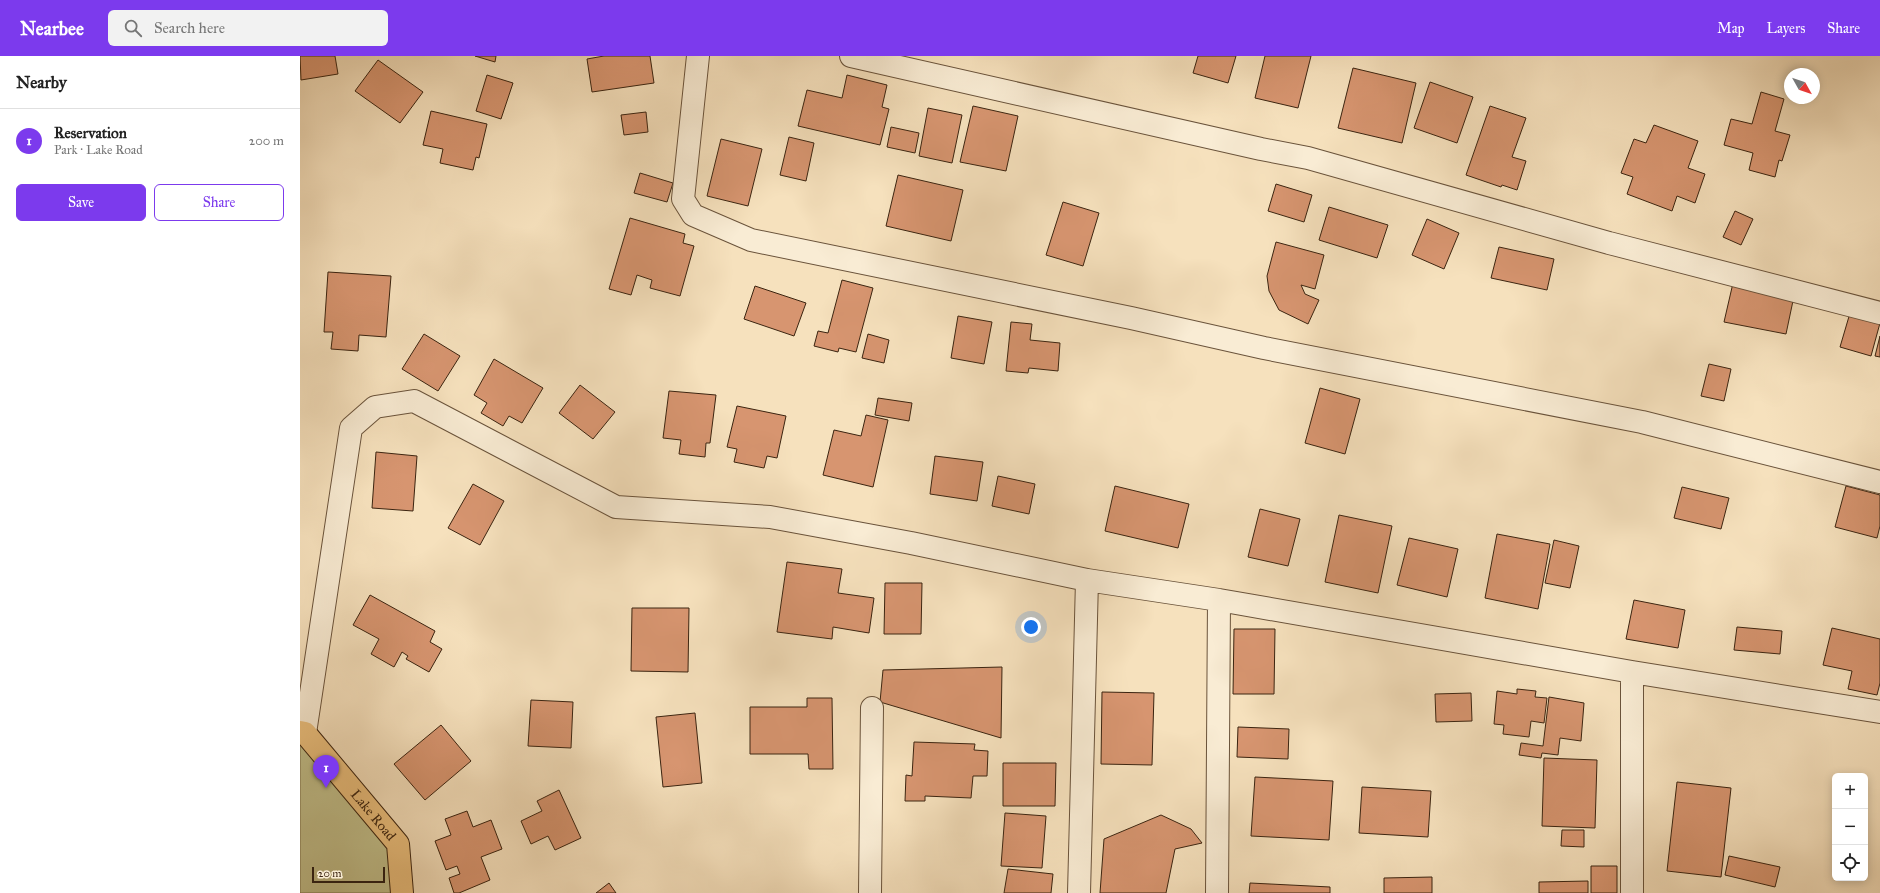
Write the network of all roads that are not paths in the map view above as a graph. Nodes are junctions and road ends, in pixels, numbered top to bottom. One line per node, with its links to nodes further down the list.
1 (698, 56): 4 (street)
2 (851, 56): 3 (street)
3 (1880, 313)
4 (1880, 482)
5 (1087, 580): 6 (street); 10 (street); 13 (street)
6 (1219, 600): 7 (street); 14 (street)
7 (1632, 672): 9 (street); 15 (street)
8 (872, 708): 12 (street)
9 (1880, 712)
10 (303, 733): 11 (main road, Lake Road)
11 (402, 893)
12 (870, 893)
13 (1079, 893)
14 (1217, 893)
15 (1632, 893)

